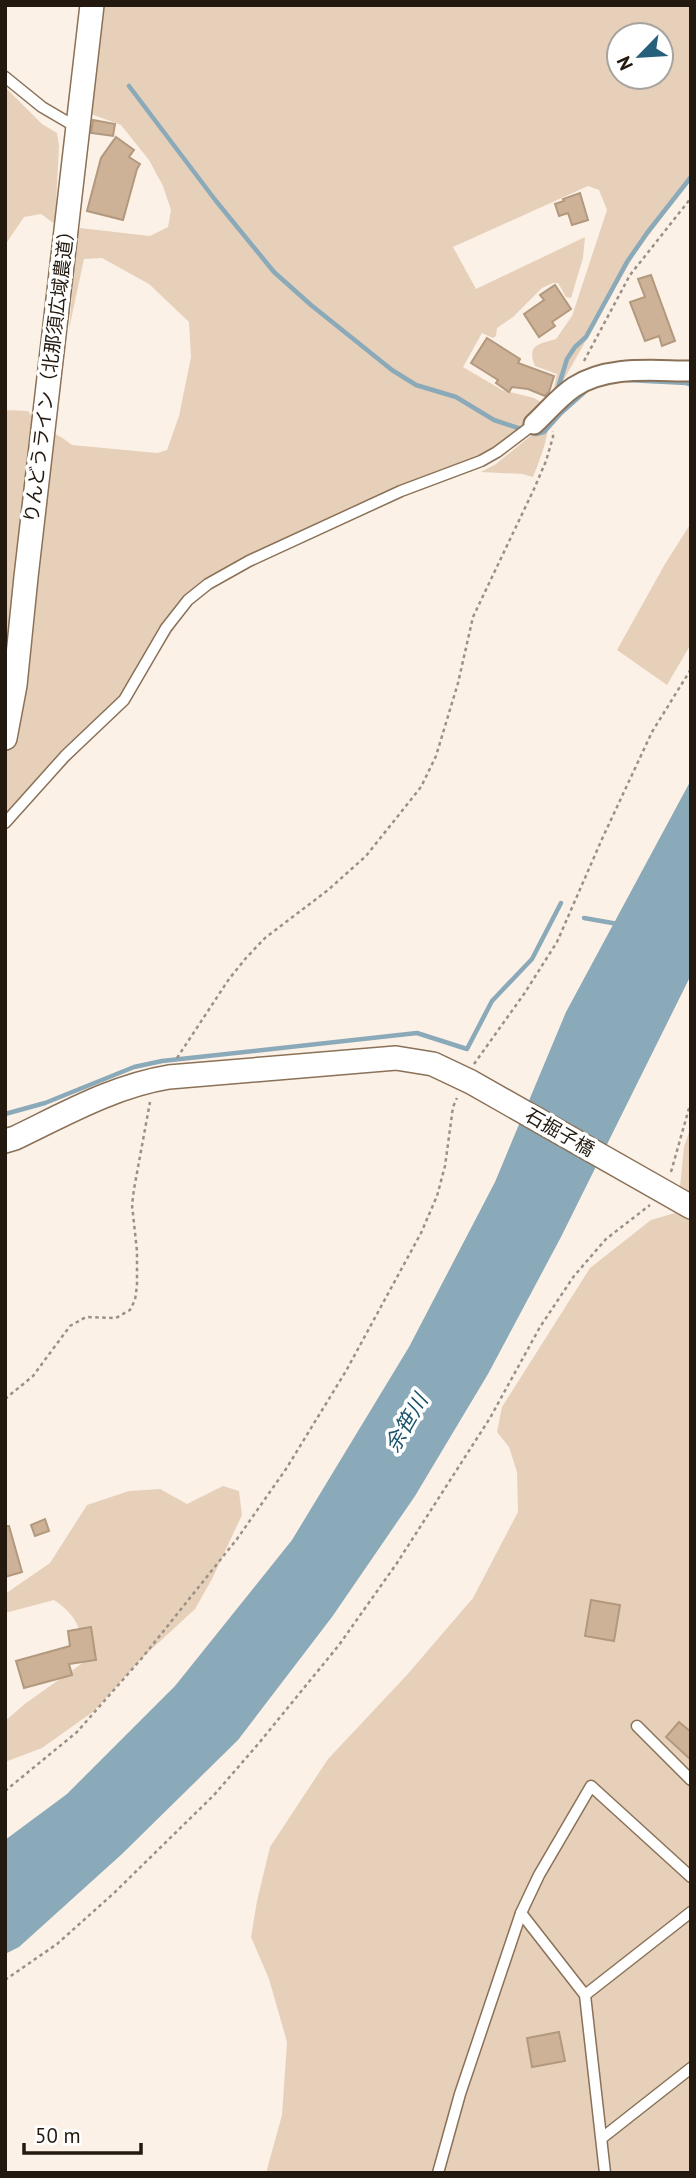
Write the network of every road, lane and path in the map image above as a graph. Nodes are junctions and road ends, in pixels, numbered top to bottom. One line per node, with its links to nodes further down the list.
1 (92, 5): 3 (street, りんどうライン（北那須広域農道）)
2 (5, 77): 3 (lane)
3 (78, 128): 10 (street, りんどうライン（北那須広域農道）)
4 (691, 198): 6 (path)
5 (691, 371): 6 (street)
6 (579, 384): 7 (street)
7 (553, 405): 8 (street); 12 (path)
8 (534, 425): 11 (lane)
9 (691, 669): 13 (path)
10 (5, 738)
11 (5, 822)
12 (158, 1078): 13 (street, 石掘子橋); 15 (street, 石掘子橋); 18 (path)
13 (468, 1080): 16 (street, 石掘子橋); 21 (path)
14 (691, 1101): 16 (path)
15 (5, 1141)
16 (657, 1188): 17 (street, 石掘子橋); 25 (path)
17 (691, 1206)
18 (5, 1399)
19 (637, 1726): 20 (lane)
20 (691, 1780)
21 (5, 1791)
22 (691, 1877): 24 (lane)
23 (691, 1912): 26 (lane)
24 (521, 1913): 26 (lane); 29 (lane)
25 (5, 1980)
26 (585, 1995): 28 (lane)
27 (691, 2068): 28 (lane)
28 (602, 2138): 30 (lane)
29 (438, 2173)
30 (604, 2173)

